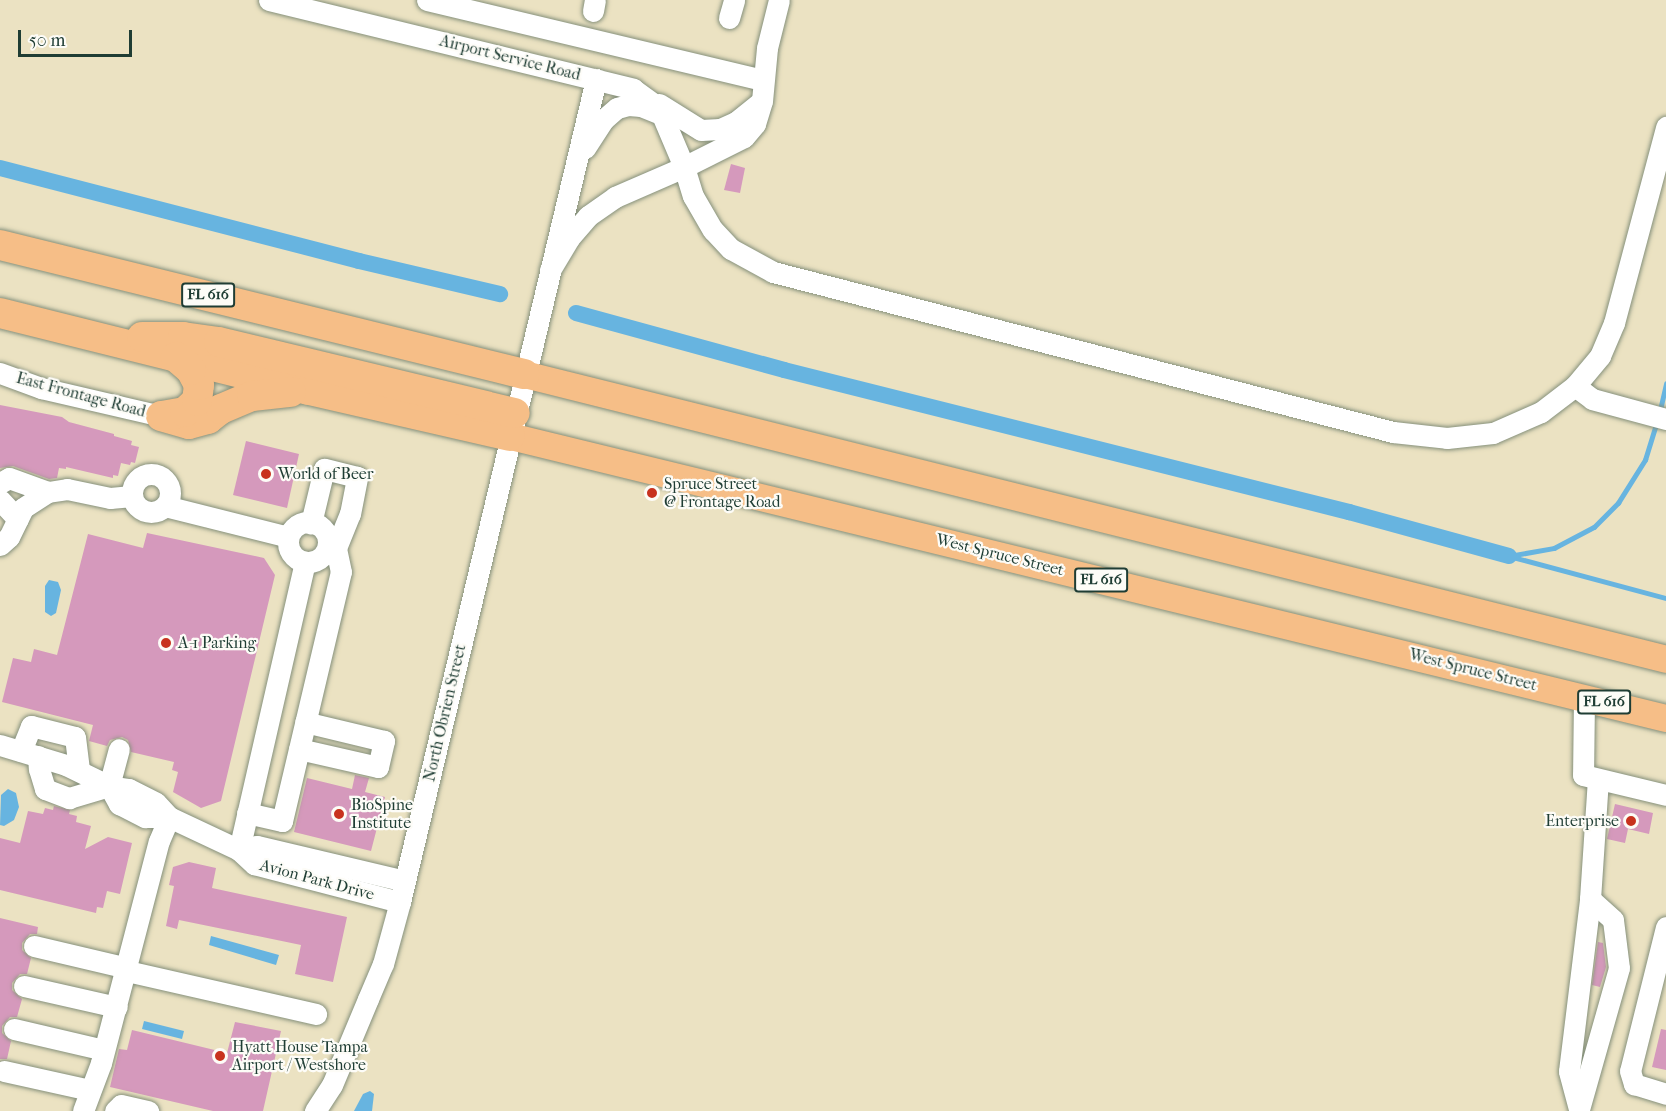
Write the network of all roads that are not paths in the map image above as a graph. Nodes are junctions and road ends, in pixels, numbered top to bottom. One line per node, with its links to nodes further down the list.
1 (269, 0): 4 (street, Airport Service Road)
2 (430, 0): 5 (street)
3 (778, 0): 5 (street)
4 (596, 79): 6 (street); 10 (street, Airport Service Road)
5 (763, 80): 7 (street)
6 (643, 94): 7 (street); 8 (street)
7 (762, 101): 11 (street)
8 (668, 124): 10 (street); 11 (street)
9 (1666, 127): 21 (street)
10 (576, 164): 13 (street, Airport Service Road)
11 (684, 167): 13 (street); 21 (street)
12 (0, 244): 20 (highway, FL 616)
13 (550, 270): 20 (street, Airport Service Road)
14 (0, 313): 16 (highway, FL 616)
15 (0, 319): 16 (highway)
16 (33, 323): 17 (highway, FL 616)
17 (80, 334): 18 (highway, FL 616); 25 (highway)
18 (176, 357): 22 (highway, FL 616); 23 (highway)
19 (0, 373): 23 (street, East Frontage Road)
20 (524, 374): 25 (street, North Obrien Street); 37 (main road, FL 616)
21 (1575, 386): 24 (street)
22 (309, 390): 23 (highway); 25 (highway, FL 616)
23 (162, 416)
24 (1666, 419)
25 (512, 424): 38 (main road, West Spruce Street / FL 616); 53 (street, North Obrien Street)
26 (0, 483): 27 (street)
27 (48, 492): 28 (street); 31 (street)
28 (132, 496): 30 (street); 30 (street)
29 (0, 500): 31 (street)
30 (165, 506): 33 (street)
31 (18, 519): 34 (street)
32 (311, 523): 33 (street); 35 (street); 35 (street)
33 (288, 537): 36 (street)
34 (0, 545)
35 (332, 547): 36 (street); 41 (street)
36 (305, 562): 40 (street)
37 (1666, 659)
38 (1584, 698): 39 (main road, West Spruce Street / FL 616); 47 (street)
39 (1666, 718)
40 (269, 720): 41 (street); 50 (street)
41 (306, 720): 44 (street); 44 (street)
42 (0, 745): 45 (street, Avion Park Drive)
43 (119, 749): 48 (street)
44 (299, 749): 50 (street)
45 (30, 753): 46 (street, Avion Park Drive); 46 (street); 48 (street)
46 (79, 771): 48 (street, Avion Park Drive)
47 (1598, 779): 49 (street); 54 (street)
48 (109, 786): 51 (street, Avion Park Drive)
49 (1665, 789)
50 (247, 813): 52 (street)
51 (169, 817): 52 (street, Avion Park Drive); 58 (street)
52 (239, 850): 53 (street, Avion Park Drive); 55 (street, Avion Park Drive)
53 (405, 881): 55 (street, North Obrien Street)
54 (1590, 899): 54 (street)
55 (400, 902): 70 (street, North Obrien Street)
56 (1666, 927): 66 (street)
57 (34, 946): 58 (street)
58 (127, 969): 60 (street); 61 (street)
59 (24, 986): 60 (street)
60 (117, 1007): 63 (street)
61 (316, 1014)
62 (14, 1029): 63 (street)
63 (104, 1050): 65 (street)
64 (4, 1071): 65 (street)
65 (90, 1090): 67 (street)
66 (1666, 1094)
67 (83, 1111)
68 (115, 1111): 69 (street)
69 (148, 1111)
70 (315, 1111)

